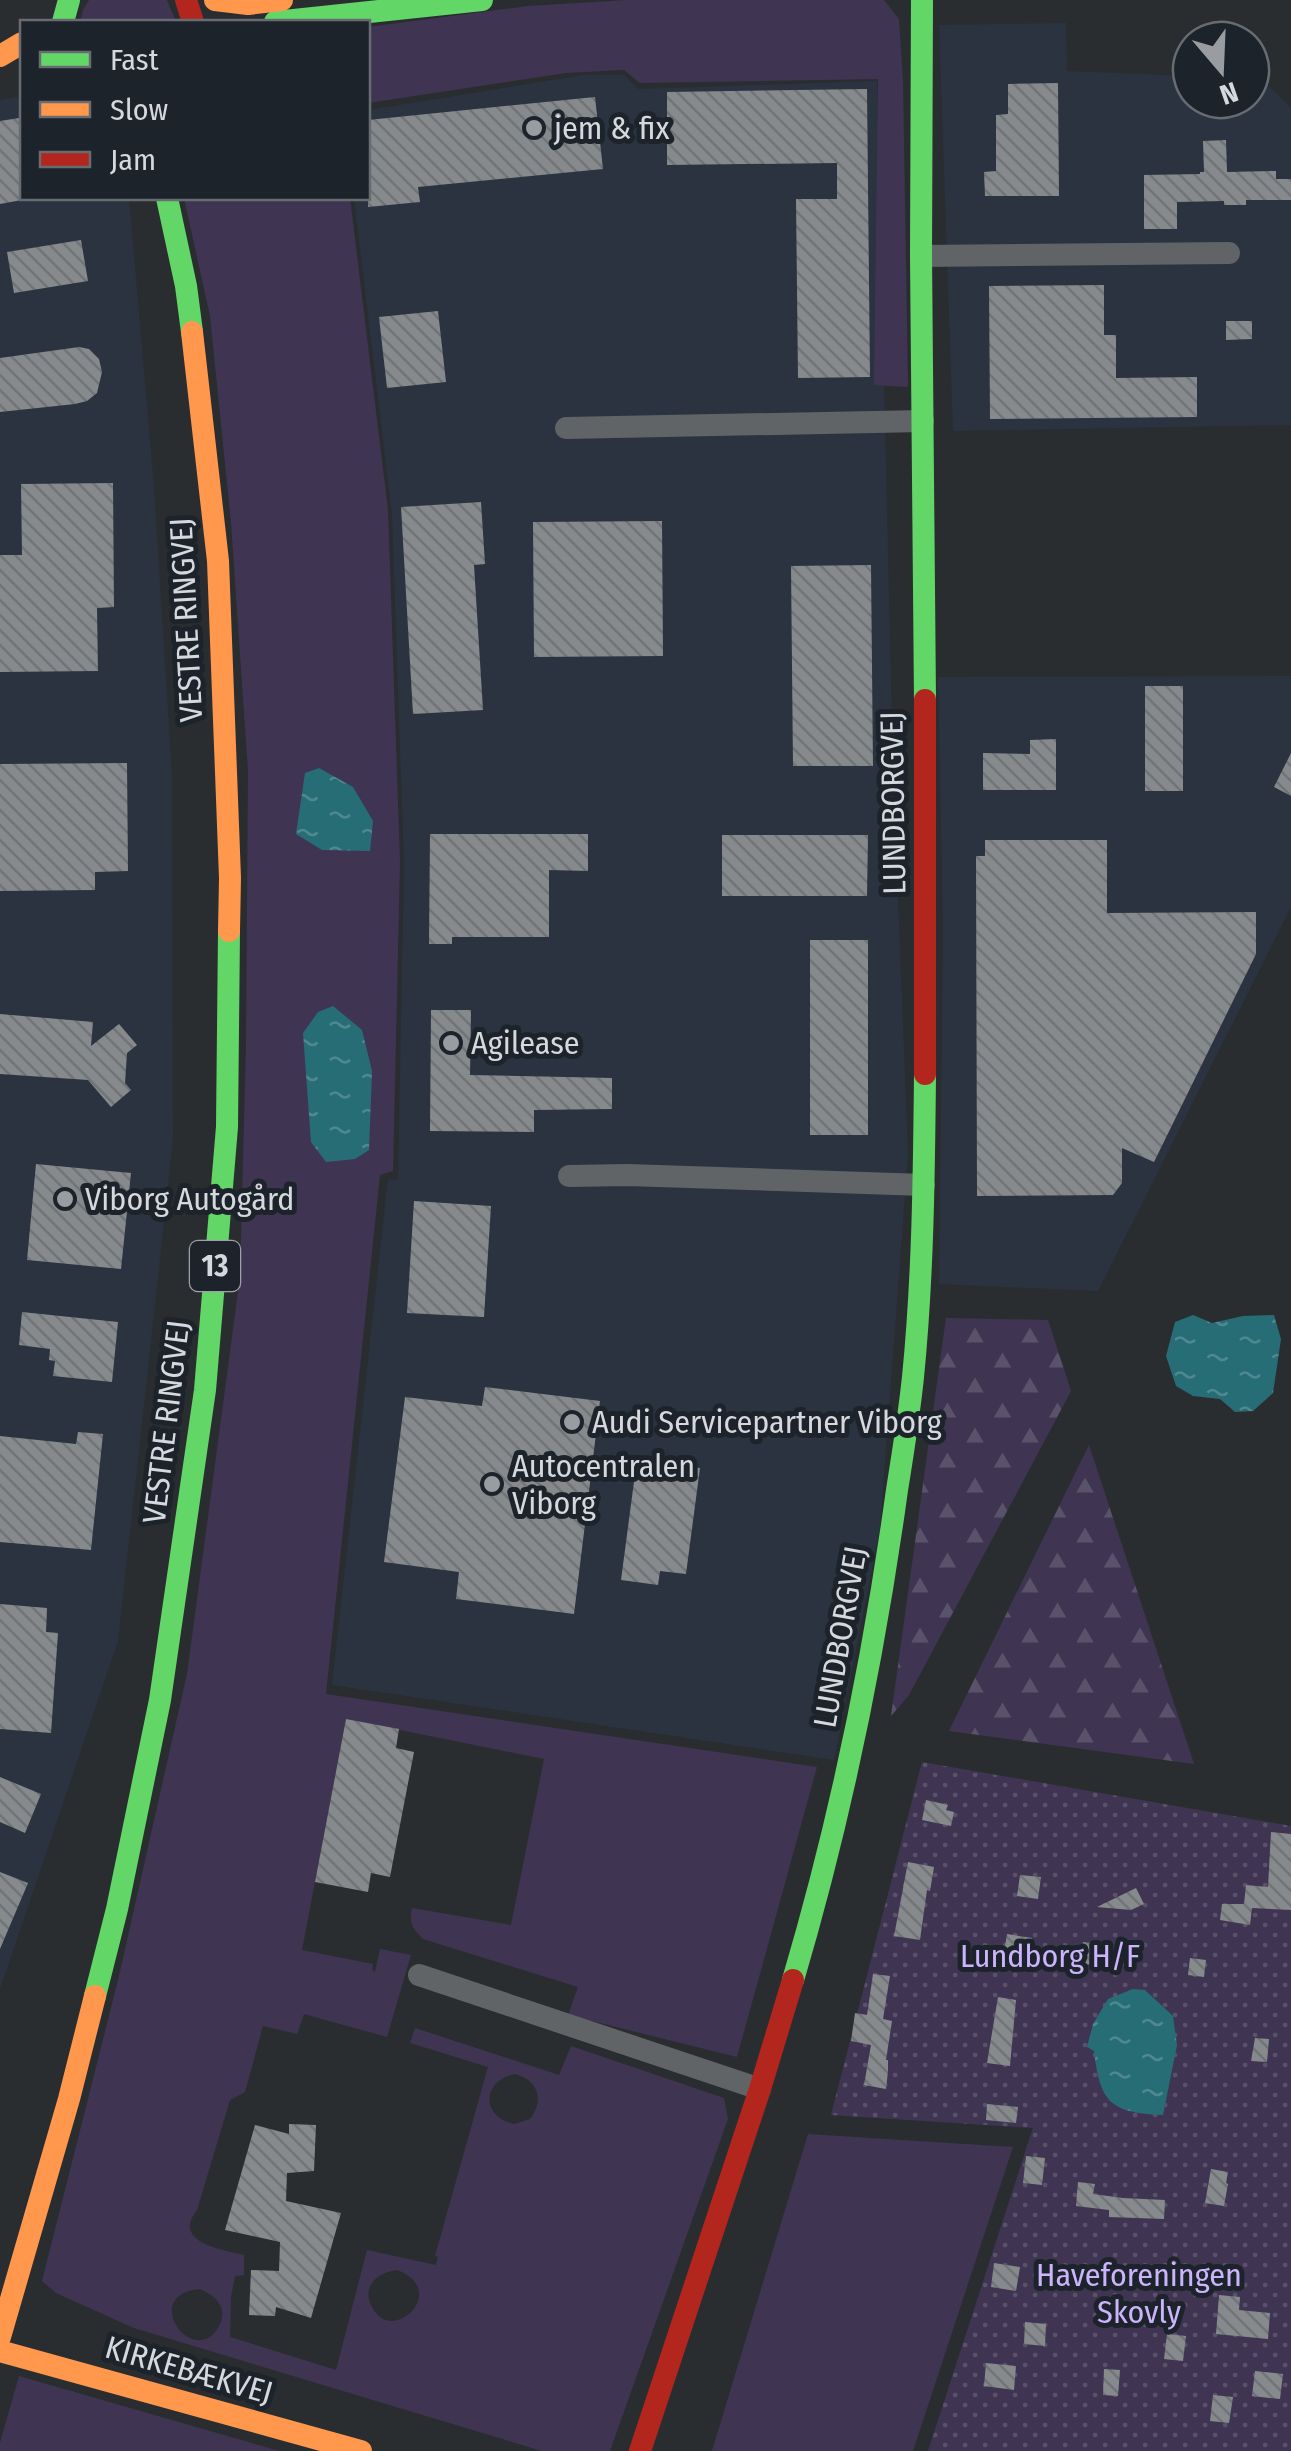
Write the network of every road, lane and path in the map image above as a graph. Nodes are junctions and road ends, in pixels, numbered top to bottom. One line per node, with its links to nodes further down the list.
1 (216, 0): 2 (street)
2 (282, 0)
3 (482, 0): 5 (street)
4 (922, 0): 10 (street, LUNDBORGVEJ)
5 (420, 3): 6 (street)
6 (391, 4): 7 (street)
7 (287, 20)
8 (168, 200): 17 (street, VESTRE RINGVEJ / 13)
9 (1228, 253): 10 (street)
10 (921, 256): 11 (street, LUNDBORGVEJ)
11 (923, 421): 12 (street); 14 (street, LUNDBORGVEJ)
12 (566, 428)
13 (569, 1176): 14 (street)
14 (924, 1185): 16 (street, LUNDBORGVEJ)
15 (419, 1976): 16 (street)
16 (760, 2089): 20 (street, LUNDBORGVEJ)
17 (3, 2326)
18 (0, 2351): 19 (street, KIRKEBÆKVEJ)
19 (360, 2451)
20 (640, 2451)

